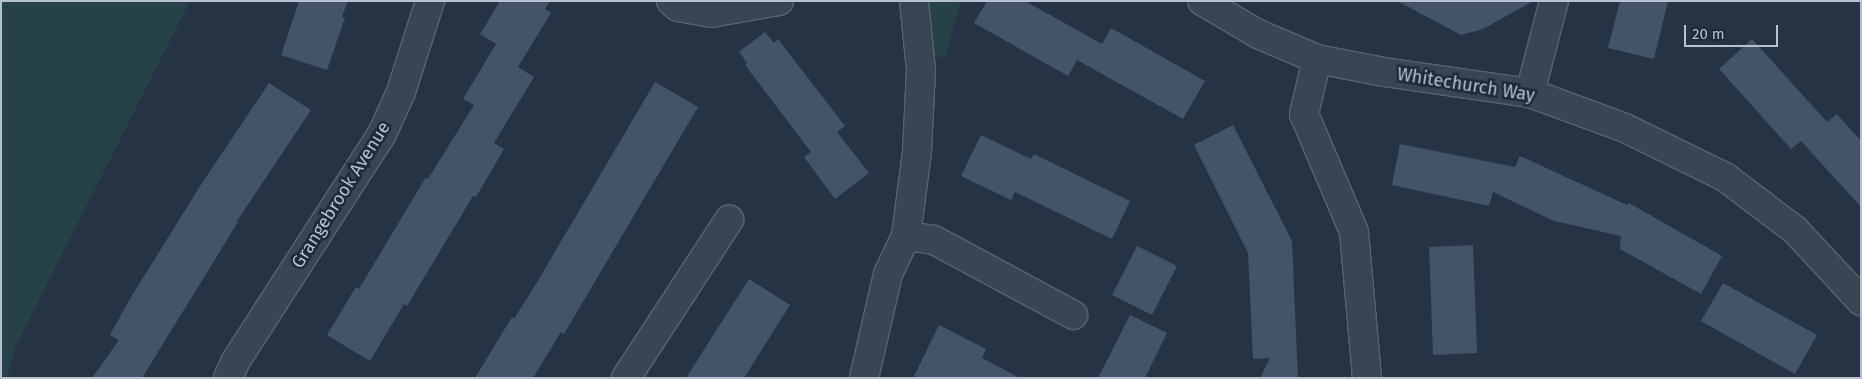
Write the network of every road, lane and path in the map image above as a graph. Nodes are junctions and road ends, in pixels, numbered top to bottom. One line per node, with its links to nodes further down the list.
1 (430, 1): 14 (street, Grangebrook Avenue)
2 (671, 1): 3 (street)
3 (779, 1)
4 (909, 1): 5 (street)
5 (914, 1): 11 (street)
6 (1202, 1): 8 (street, Whitechurch Way)
7 (1554, 1): 9 (street)
8 (1317, 60): 9 (street, Whitechurch Way); 17 (street)
9 (1530, 93): 12 (street, Whitechurch Way)
10 (729, 220): 15 (street)
11 (906, 236): 13 (street); 16 (street)
12 (1861, 301)
13 (1073, 315)
14 (228, 378)
15 (626, 378)
16 (864, 378)
17 (1367, 378)

